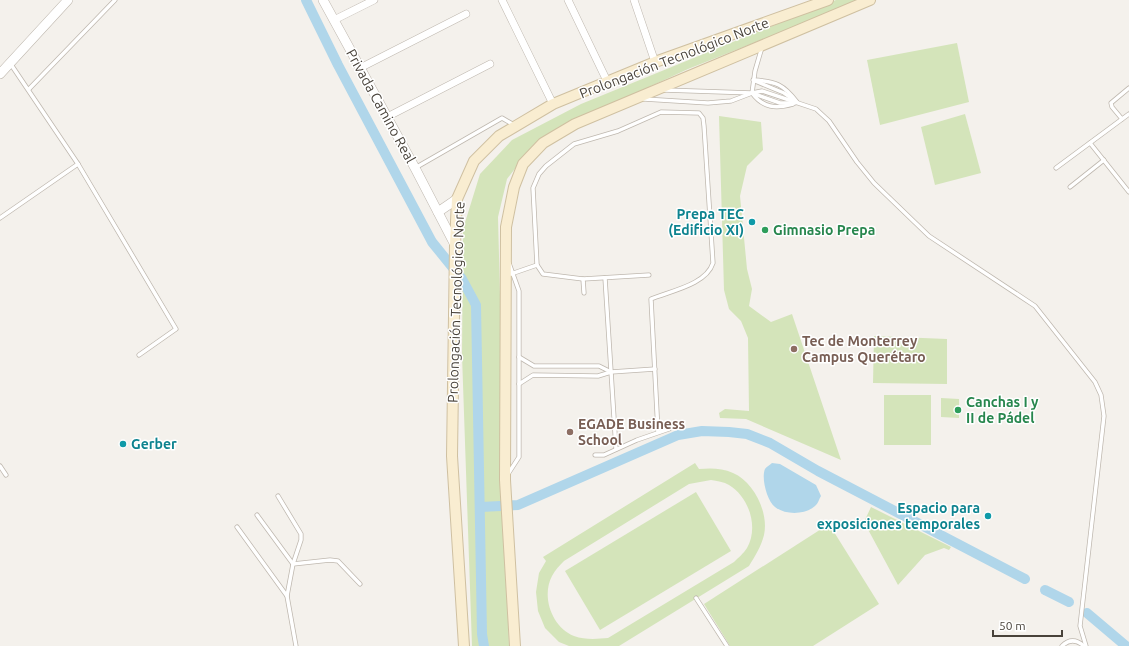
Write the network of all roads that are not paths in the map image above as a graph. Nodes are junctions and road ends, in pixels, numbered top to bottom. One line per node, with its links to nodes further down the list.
1 (68, 0): 14 (street)
2 (115, 0): 21 (lane)
3 (323, 0): 11 (street, Privada Camino Real)
4 (374, 0): 11 (street)
5 (502, 0): 26 (street)
6 (568, 0): 19 (street)
7 (634, 0): 13 (street)
8 (828, 0): 13 (main road, Prolongación Tecnológico Norte)
9 (870, 0): 12 (main road, Prolongación Tecnológico Norte)
10 (466, 14): 16 (street)
11 (334, 20): 16 (street, Privada Camino Real)
12 (763, 44): 18 (lane); 22 (main road, Prolongación Tecnológico Norte)
13 (655, 62): 19 (main road, Prolongación Tecnológico Norte)
14 (10, 63): 17 (street); 21 (lane)
15 (490, 64): 28 (street)
16 (360, 68): 28 (street, Privada Camino Real)
17 (0, 74)
18 (753, 80): 23 (lane); 25 (lane)
19 (607, 81): 26 (main road, Prolongación Tecnológico Norte)
20 (1129, 88): 29 (lane)
21 (29, 89): 33 (lane)
22 (655, 89): 23 (lane); 24 (main road, Prolongación Tecnológico Norte)
23 (752, 93): 24 (lane); 25 (lane); 25 (lane)
24 (633, 98): 43 (main road, Prolongación Tecnológico Norte)
25 (798, 103): 72 (lane)
26 (553, 104): 30 (main road, Prolongación Tecnológico Norte)
27 (1129, 114): 29 (lane)
28 (387, 117): 34 (street, Privada Camino Real)
29 (1122, 119): 31 (lane)
30 (515, 126): 34 (lane); 38 (main road, Prolongación Tecnológico Norte)
31 (1090, 143): 32 (lane); 35 (lane)
32 (1104, 160): 36 (lane); 37 (lane)
33 (78, 164): 40 (lane); 48 (lane)
34 (415, 168): 39 (street, Privada Camino Real)
35 (1056, 168)
36 (1070, 187)
37 (1129, 192)
38 (457, 199): 39 (street); 41 (main road, Prolongación Tecnológico Norte)
39 (438, 212): 41 (street, Privada Camino Real)
40 (0, 218)
41 (455, 245): 68 (main road, Prolongación Tecnológico Norte)
42 (537, 265): 43 (lane); 46 (lane); 50 (lane)
43 (509, 275): 49 (lane); 59 (main road, Prolongación Tecnológico Norte)
44 (649, 275): 45 (lane)
45 (605, 278): 46 (lane); 51 (lane)
46 (583, 279): 47 (lane)
47 (584, 293)
48 (139, 355)
49 (519, 357): 51 (lane); 52 (lane)
50 (655, 369): 51 (lane); 54 (lane)
51 (611, 372): 52 (lane); 55 (lane)
52 (519, 384): 59 (lane)
53 (669, 429): 54 (lane)
54 (658, 432): 55 (lane)
55 (616, 449): 56 (lane)
56 (595, 454)
57 (0, 466): 58 (lane)
58 (6, 475)
59 (505, 480): 69 (main road, Prolongación Tecnológico Norte)
60 (278, 496): 63 (lane)
61 (257, 514): 63 (lane)
62 (237, 527): 65 (lane)
63 (294, 564): 64 (lane); 65 (lane)
64 (360, 584)
65 (287, 596): 67 (lane)
66 (696, 598): 70 (lane)
67 (296, 646)
68 (464, 646)
69 (515, 646)
70 (727, 646)
71 (1062, 646): 72 (lane)
72 (1085, 646)

